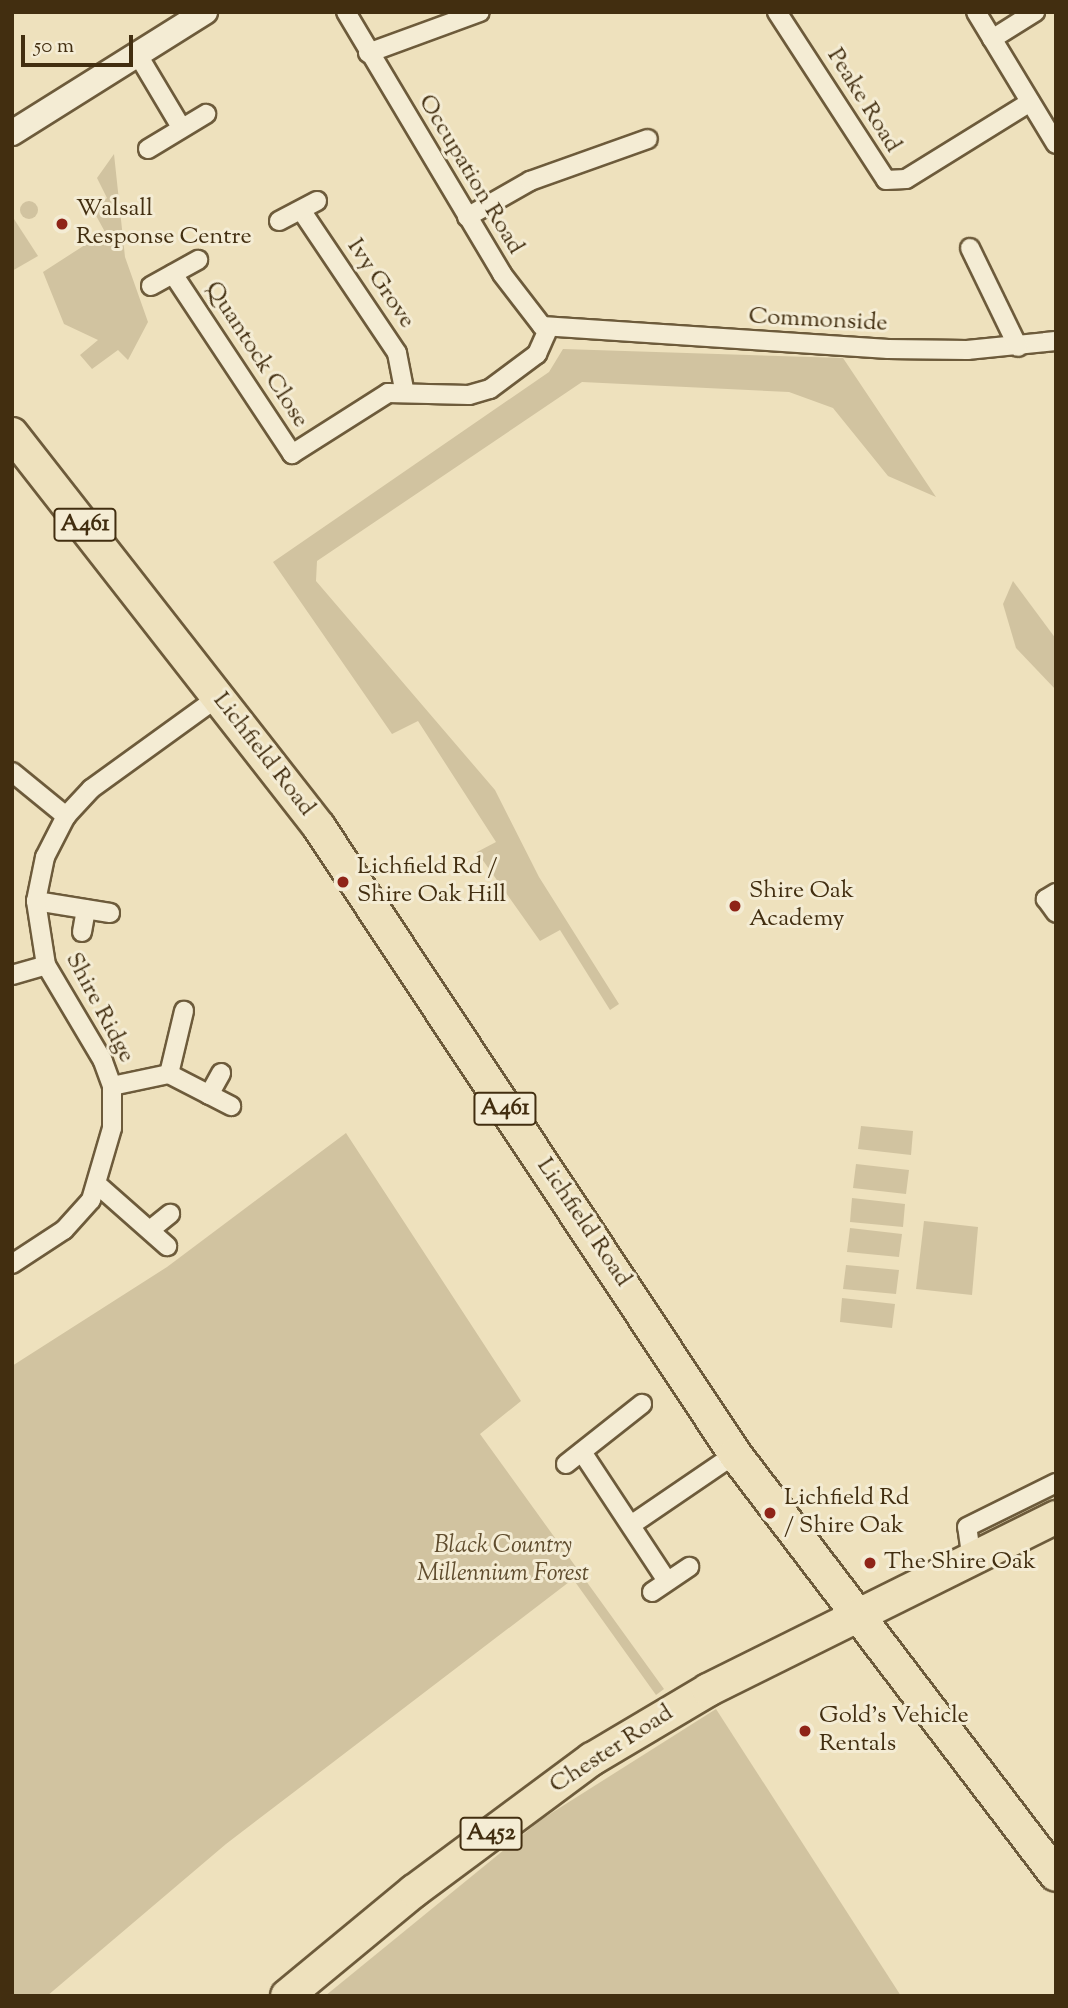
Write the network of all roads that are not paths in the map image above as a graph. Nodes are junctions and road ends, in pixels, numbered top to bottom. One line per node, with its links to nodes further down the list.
1 (205, 12): 9 (main road)
2 (346, 12): 8 (street, Occupation Road)
3 (480, 12): 8 (street)
4 (777, 12): 10 (street, Peake Road)
5 (976, 12): 7 (street)
6 (1035, 12): 7 (street)
7 (992, 39): 10 (street)
8 (368, 52): 19 (street, Occupation Road)
9 (138, 55): 12 (street); 13 (main road)
10 (1030, 102): 15 (street)
11 (206, 114): 12 (street)
12 (181, 127): 16 (street)
13 (12, 133)
14 (648, 139): 19 (street)
15 (1056, 144)
16 (148, 149)
17 (317, 201): 18 (street)
18 (301, 209): 20 (street); 28 (street, Ivy Grove)
19 (467, 217): 25 (street, Occupation Road)
20 (279, 221)
21 (970, 248): 27 (street)
22 (198, 260): 23 (street, Quantock Close)
23 (173, 274): 24 (street, Quantock Close); 28 (street, Quantock Close)
24 (150, 286)
25 (548, 329): 27 (street, Commonside); 28 (street, Quantock Close)
26 (1056, 341): 27 (street, Commonside)
27 (1018, 347)
28 (404, 390)
29 (12, 434): 30 (highway, Lichfield Road / A461)
30 (218, 697): 32 (street, Shire Ridge); 54 (highway, Lichfield Road / A461)
31 (12, 772): 32 (street)
32 (66, 816): 33 (street, Shire Ridge)
33 (36, 901): 34 (street); 37 (street, Shire Ridge)
34 (86, 909): 35 (street); 36 (street, Shire Ridge)
35 (110, 913)
36 (82, 932)
37 (46, 965): 38 (street); 44 (street, Shire Ridge)
38 (12, 975)
39 (184, 1011): 40 (street)
40 (179, 1035): 41 (street); 42 (street)
41 (197, 1040)
42 (169, 1073): 44 (street); 45 (street)
43 (221, 1073): 45 (street)
44 (112, 1086): 47 (street, Shire Ridge)
45 (209, 1095): 46 (street)
46 (231, 1106)
47 (99, 1186): 49 (street); 51 (street, Shire Ridge)
48 (170, 1214): 49 (street)
49 (150, 1230): 50 (street)
50 (167, 1246)
51 (12, 1264)
52 (642, 1405): 53 (street)
53 (582, 1452): 55 (street); 58 (street)
54 (735, 1454): 58 (street); 63 (highway, Lichfield Road / A461)
55 (566, 1464)
56 (1056, 1483): 59 (street)
57 (1056, 1517): 59 (highway, Chester Road / A452)
58 (631, 1525): 61 (street)
59 (972, 1561): 63 (highway, Chester Road / A452)
60 (690, 1567): 61 (street)
61 (667, 1581): 62 (street)
62 (652, 1592)
63 (858, 1615): 64 (highway, Lichfield Road / A461); 65 (highway, Chester Road / A452)
64 (1056, 1875)
65 (287, 1996)

